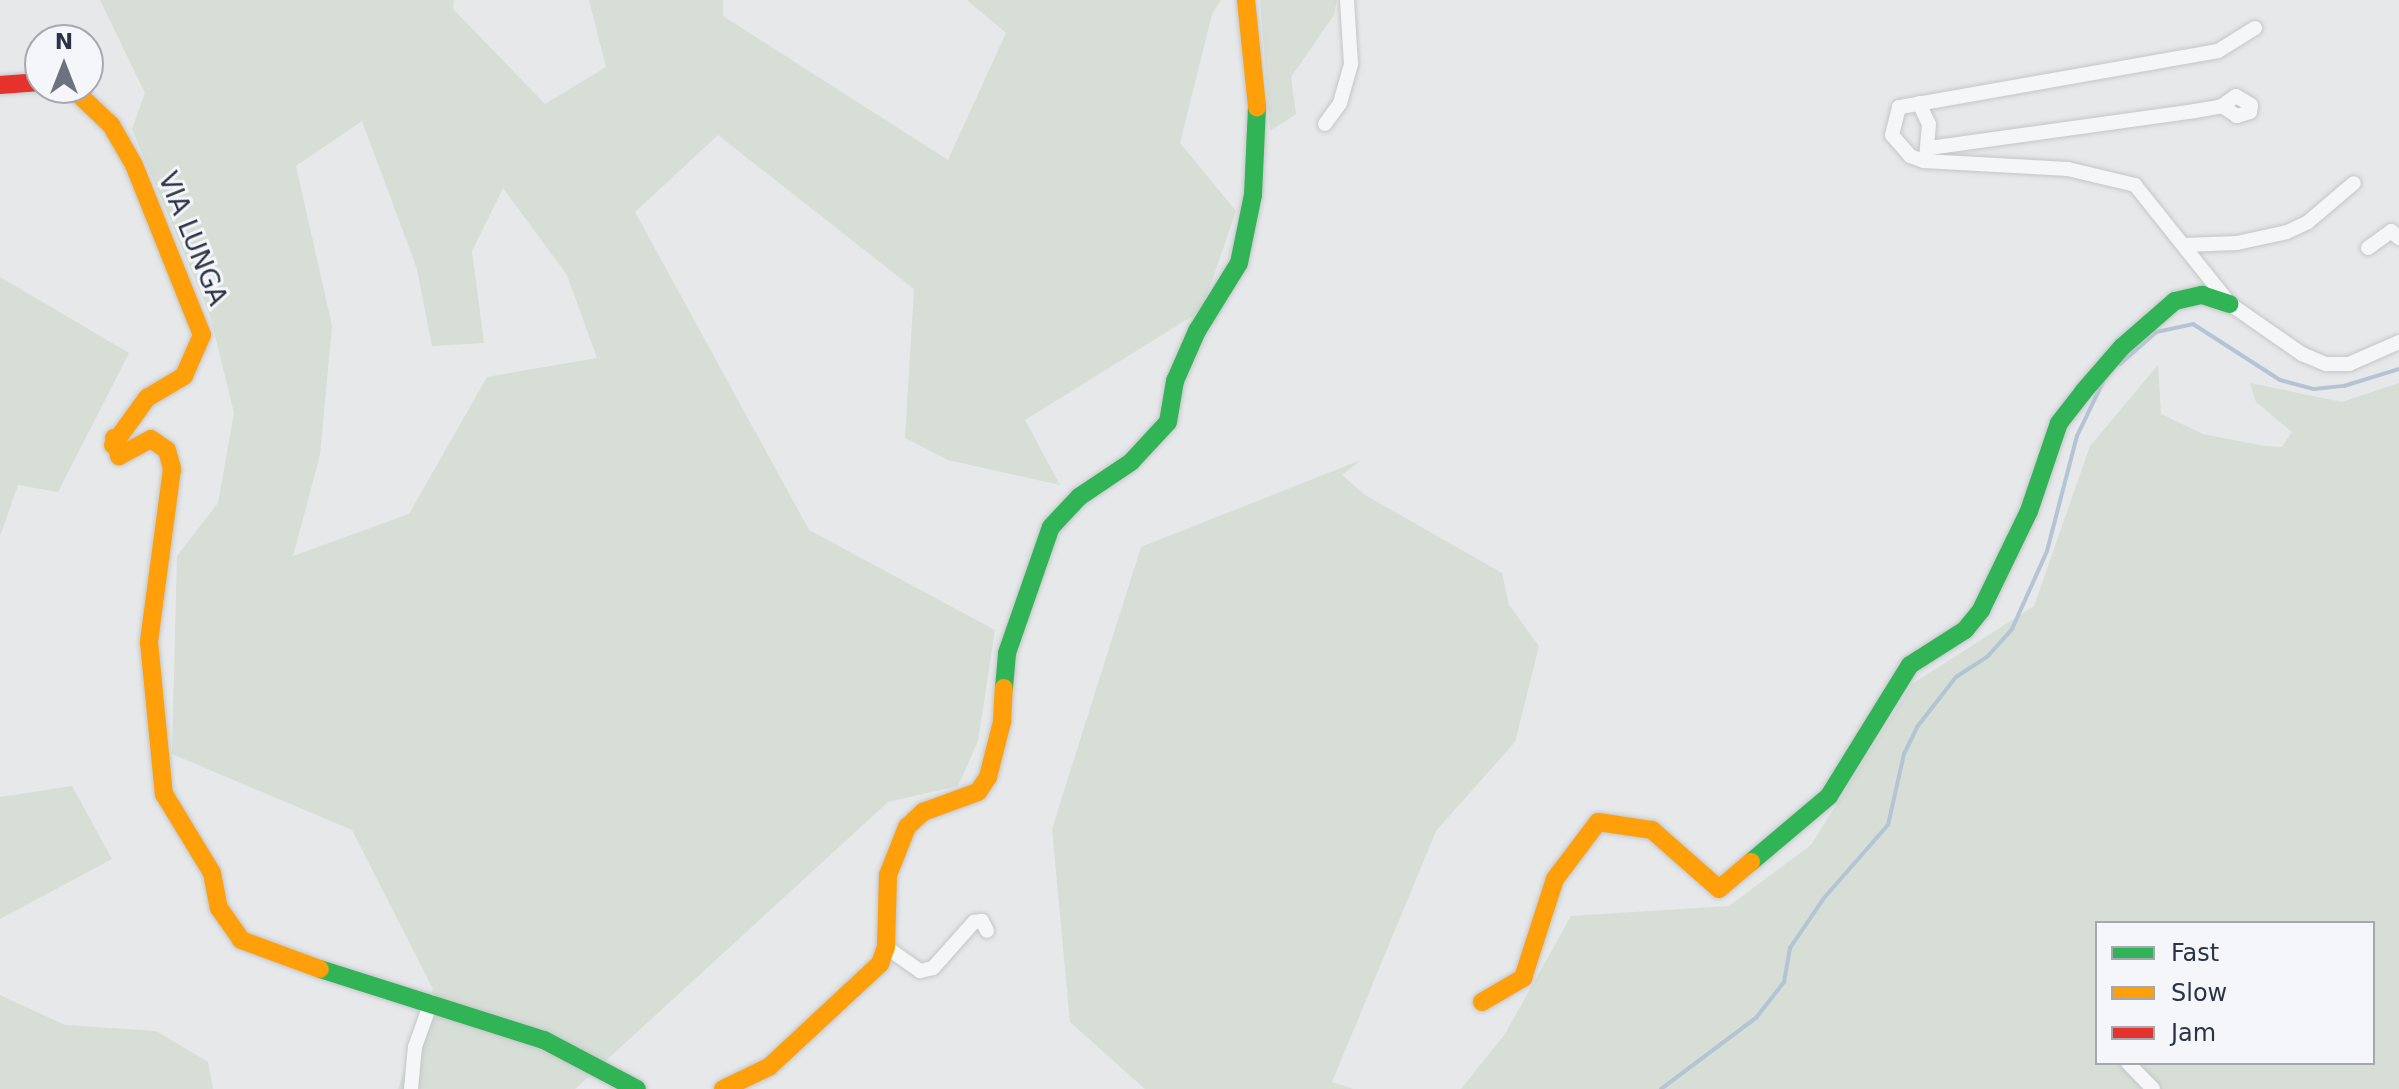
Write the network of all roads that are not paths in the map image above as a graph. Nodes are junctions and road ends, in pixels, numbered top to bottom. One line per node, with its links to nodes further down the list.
1 (1246, 0): 18 (street)
2 (1347, 0): 9 (street)
3 (2255, 28): 6 (street)
4 (24, 83): 5 (street)
5 (0, 85)
6 (1919, 103): 10 (street); 10 (street)
7 (89, 104): 19 (street, VIA LUNGA)
8 (2222, 106): 10 (street)
9 (1325, 124)
10 (1927, 154): 13 (street)
11 (2354, 183): 13 (street)
12 (2399, 238): 14 (street)
13 (2184, 245): 15 (street)
14 (2368, 248)
15 (2230, 304): 16 (street); 20 (street)
16 (2399, 342)
17 (987, 931): 18 (street)
18 (886, 947): 24 (street)
19 (431, 1002): 22 (street); 23 (street)
20 (1482, 1002)
21 (2130, 1065): 25 (street)
22 (411, 1089)
23 (637, 1089)
24 (723, 1089)
25 (2153, 1089)

